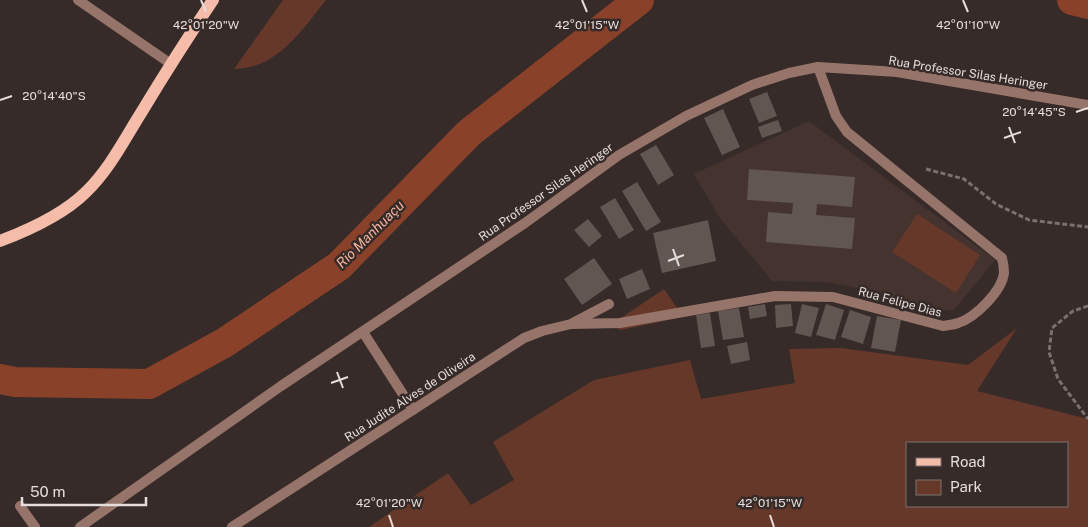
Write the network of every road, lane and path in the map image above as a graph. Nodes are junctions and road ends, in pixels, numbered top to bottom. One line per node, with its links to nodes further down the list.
1 (78, 0): 3 (street)
2 (213, 0): 3 (main road)
3 (171, 64): 8 (main road)
4 (818, 67): 5 (street, Rua Professor Silas Heringer); 11 (street, Rua Felipe Dias); 12 (street, Rua Professor Silas Heringer)
5 (1088, 105)
6 (926, 170): 7 (path)
7 (1088, 227)
8 (0, 241)
9 (609, 304): 11 (street, Rua Judite Alves de Oliveira)
10 (1088, 306): 14 (path)
11 (571, 324): 13 (street, Rua Judite Alves de Oliveira)
12 (362, 332): 13 (street); 17 (street, Rua Professor Silas Heringer)
13 (413, 410): 18 (street, Rua Judite Alves de Oliveira)
14 (1088, 419)
15 (20, 506): 16 (street)
16 (35, 527)
17 (80, 527)
18 (232, 527)

